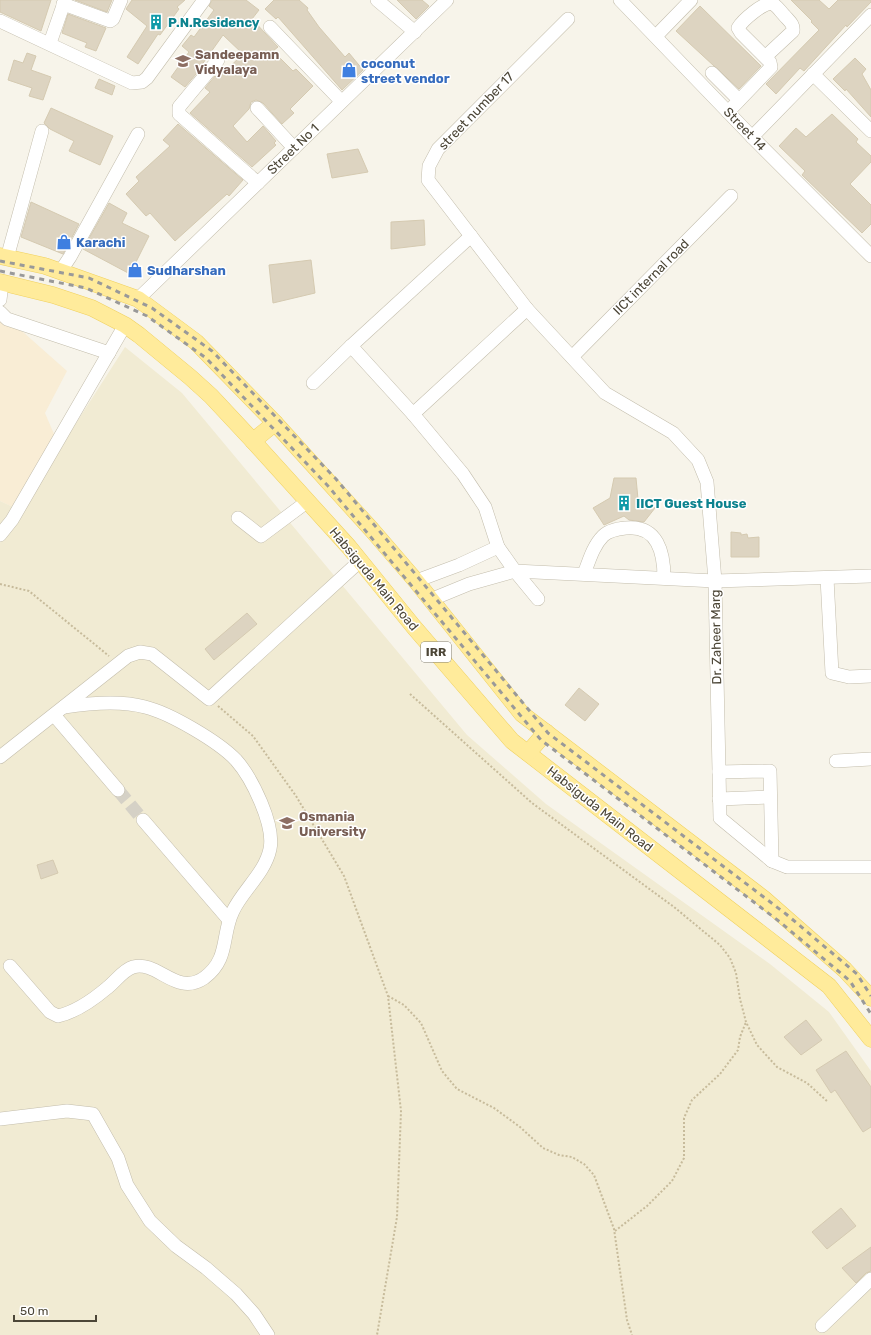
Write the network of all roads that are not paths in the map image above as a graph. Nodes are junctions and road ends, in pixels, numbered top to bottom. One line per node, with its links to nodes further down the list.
1 (122, 0): 7 (street)
2 (204, 0): 14 (street)
3 (377, 0): 12 (street)
4 (448, 0): 12 (street, Street No 1)
5 (620, 0): 13 (street, Street 14)
6 (691, 0): 13 (street)
7 (64, 2): 14 (street)
8 (871, 15): 18 (street)
9 (568, 19): 30 (street, street number 17)
10 (0, 21): 14 (street)
11 (270, 27): 20 (street)
12 (414, 32): 20 (street, Street No 1)
13 (656, 36): 22 (street, Street 14)
14 (50, 43)
15 (765, 57): 19 (street)
16 (218, 60): 28 (street)
17 (712, 73): 19 (street)
18 (813, 74): 24 (street); 26 (street)
19 (739, 100): 22 (street)
20 (341, 101): 27 (street, Street No 1)
21 (257, 108): 27 (street)
22 (728, 112): 26 (street, Street 14)
23 (42, 130): 32 (street)
24 (871, 131)
25 (138, 134): 33 (street)
26 (752, 137): 31 (street, Street 14)
27 (294, 148): 28 (street, Street No 1)
28 (258, 183): 35 (street, Street No 1)
29 (730, 196): 42 (street, IICt internal road)
30 (472, 236): 37 (street, street number 17); 40 (street)
31 (871, 256)
32 (4, 257): 33 (main road, IRR)
33 (60, 272): 35 (main road, IRR)
34 (1, 282): 36 (street); 39 (main road, Habsiguda Main Road / IRR)
35 (138, 299): 45 (main road, IRR)
36 (0, 300)
37 (527, 309): 42 (street); 44 (street)
38 (0, 312): 41 (street)
39 (125, 325): 41 (street); 46 (main road, Habsiguda Main Road / IRR)
40 (352, 346): 43 (street); 44 (street)
41 (109, 353): 49 (street)
42 (572, 357): 58 (street)
43 (313, 383)
44 (413, 414): 50 (street)
45 (275, 423): 46 (main road); 57 (main road, IRR)
46 (253, 440): 47 (main road, Habsiguda Main Road / IRR)
47 (308, 502): 48 (street); 51 (main road, Habsiguda Main Road / IRR)
48 (238, 518)
49 (0, 535)
50 (498, 547): 52 (street); 57 (street)
51 (360, 561): 62 (street); 64 (main road, Habsiguda Main Road / IRR)
52 (515, 571): 53 (street, Dr. Zaheer Marg); 59 (street); 60 (street, Dr. Zaheer Marg)
53 (584, 574): 55 (street, Dr. Zaheer Marg); 55 (street)
54 (871, 576): 56 (street)
55 (664, 578): 58 (street, Dr. Zaheer Marg)
56 (827, 578): 58 (street); 61 (street)
57 (416, 581): 60 (main road, IRR)
58 (715, 581): 68 (street, Dr. Zaheer Marg)
59 (538, 599)
60 (430, 600): 63 (main road, IRR)
61 (871, 676)
62 (59, 711): 65 (street); 69 (street); 75 (street)
63 (546, 732): 64 (main road); 77 (main road, IRR)
64 (528, 753): 78 (main road, Habsiguda Main Road / IRR)
65 (0, 757)
66 (871, 759): 67 (street)
67 (836, 761)
68 (719, 772): 70 (street); 71 (street, Dr. Zaheer Marg)
69 (118, 790)
70 (770, 797): 71 (street); 73 (street)
71 (719, 799): 73 (street, Dr. Zaheer Marg)
72 (143, 820): 75 (street)
73 (772, 861): 74 (street, Dr. Zaheer Marg)
74 (871, 867)
75 (229, 920): 76 (street)
76 (10, 966)
77 (870, 994)
78 (871, 1039)
79 (2, 1121): 82 (street)
80 (871, 1279): 81 (street)
81 (822, 1326)
82 (268, 1335)

